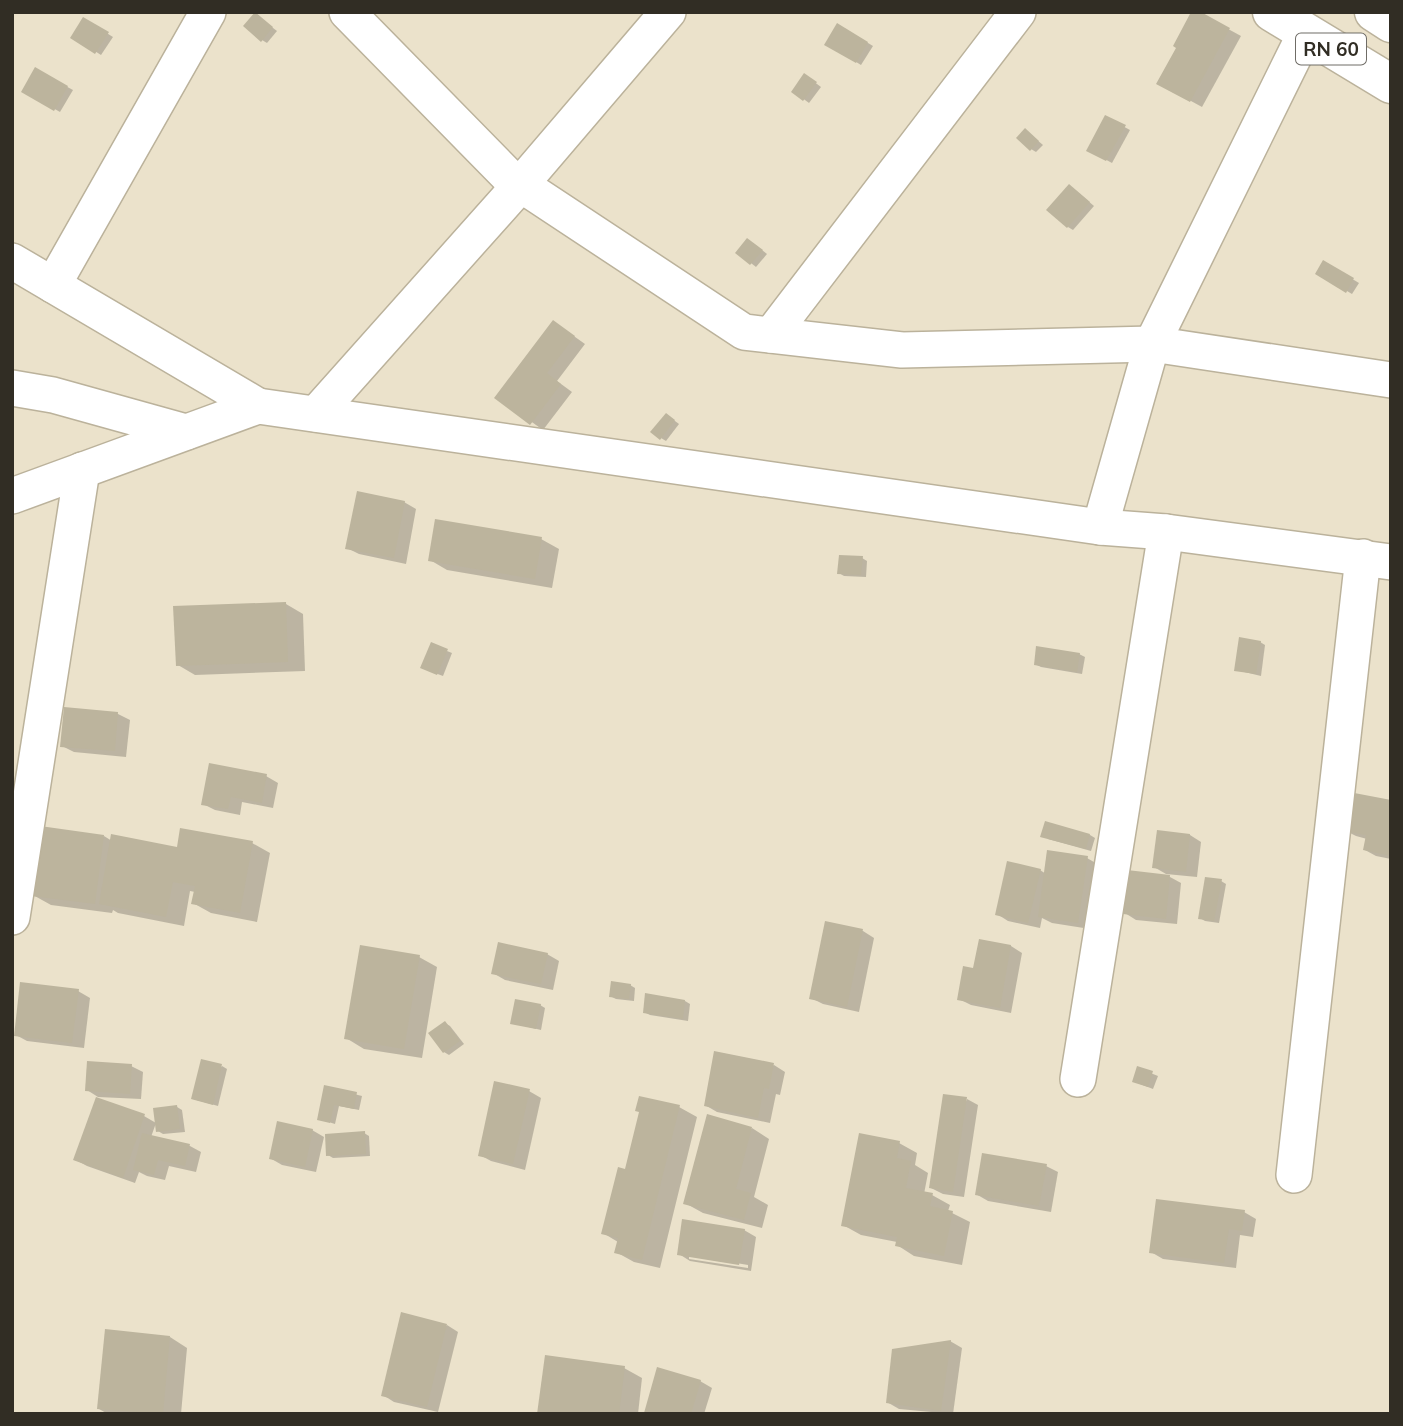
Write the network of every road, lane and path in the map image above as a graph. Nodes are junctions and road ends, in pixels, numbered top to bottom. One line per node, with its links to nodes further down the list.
1 (208, 12): 12 (street)
2 (348, 12): 10 (street)
3 (668, 12): 10 (street)
4 (1018, 12): 13 (street)
5 (1272, 12): 8 (main road, RN 60)
6 (1374, 12): 7 (main road, RN 60)
7 (1391, 23)
8 (1306, 34): 9 (main road, RN 60); 14 (street)
9 (1391, 85)
10 (520, 184): 13 (street); 18 (street)
11 (12, 261): 12 (street)
12 (54, 285): 17 (street)
13 (771, 335): 14 (street)
14 (1153, 344): 15 (street); 22 (street)
15 (1391, 380)
16 (12, 388): 19 (street)
17 (258, 406): 18 (street); 19 (street)
18 (316, 414): 22 (street)
19 (186, 432): 20 (street)
20 (82, 470): 21 (street); 25 (street)
21 (12, 496)
22 (1100, 527): 23 (street)
23 (1166, 532): 24 (street); 26 (street)
24 (1377, 559): 27 (street)
25 (12, 917)
26 (1078, 1079)
27 (1294, 1175)

